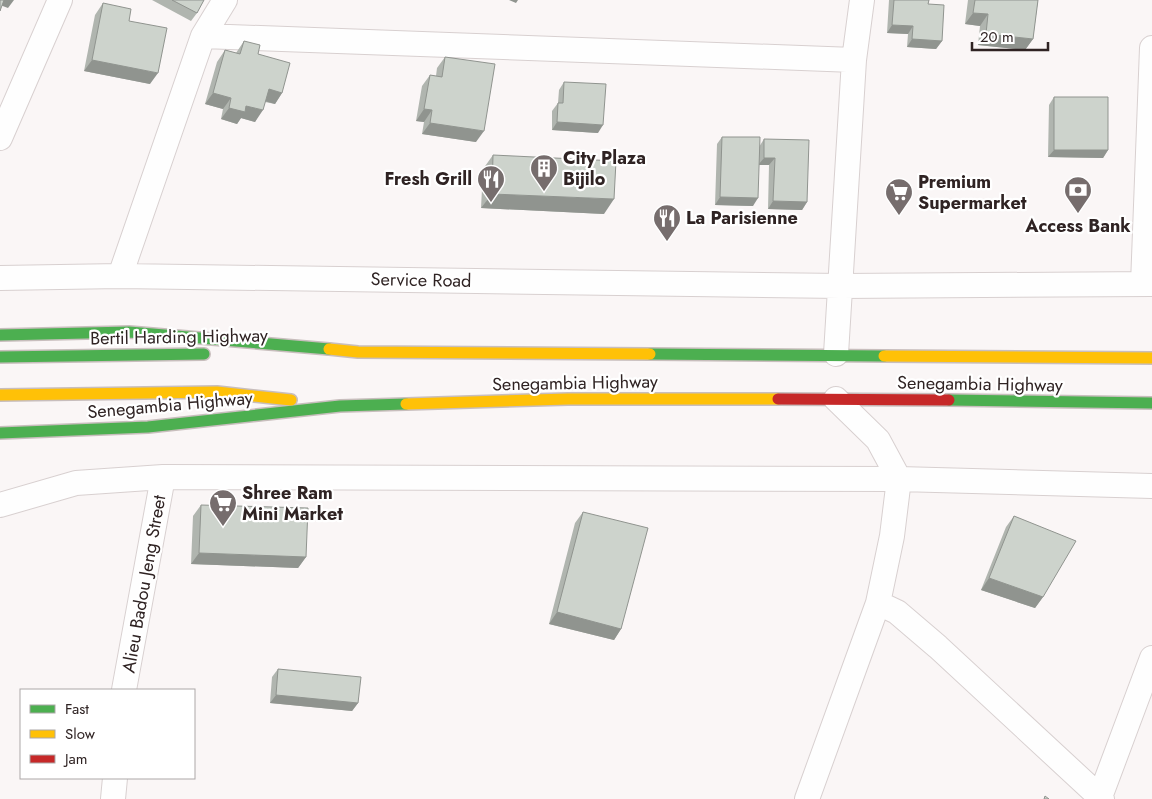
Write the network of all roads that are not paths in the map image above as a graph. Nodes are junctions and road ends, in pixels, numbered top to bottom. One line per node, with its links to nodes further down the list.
1 (60, 0): 7 (street)
2 (225, 0): 4 (street)
3 (862, 0): 6 (street)
4 (203, 36): 6 (street); 8 (street)
5 (1152, 48): 10 (street)
6 (854, 60): 11 (street)
7 (0, 138)
8 (120, 276): 9 (street, Service Road); 11 (street, Service Road)
9 (0, 278)
10 (1148, 284): 11 (street, Service Road)
11 (841, 286): 16 (street)
12 (0, 335): 13 (main road, Senegambia Highway)
13 (358, 352): 14 (main road, Bertil Harding Highway); 16 (main road, Senegambia Highway)
14 (239, 353)
15 (219, 354): 17 (main road, Bertil Harding Highway)
16 (836, 354): 18 (main road, Senegambia Highway)
17 (0, 357)
18 (1152, 358)
19 (0, 395): 22 (main road)
20 (836, 399): 21 (main road, Senegambia Highway); 22 (main road, Senegambia Highway); 25 (street)
21 (1152, 403)
22 (340, 406): 23 (main road, Senegambia Highway)
23 (0, 433)
24 (163, 477): 25 (street); 27 (street); 30 (street, Alieu Badou Jeng Street)
25 (899, 479): 26 (street); 28 (street)
26 (1152, 486)
27 (0, 505)
28 (878, 604): 32 (street); 34 (street)
29 (1152, 658): 32 (street)
30 (124, 689)
31 (115, 779): 33 (street)
32 (1101, 798)
33 (113, 799)
34 (807, 799)

